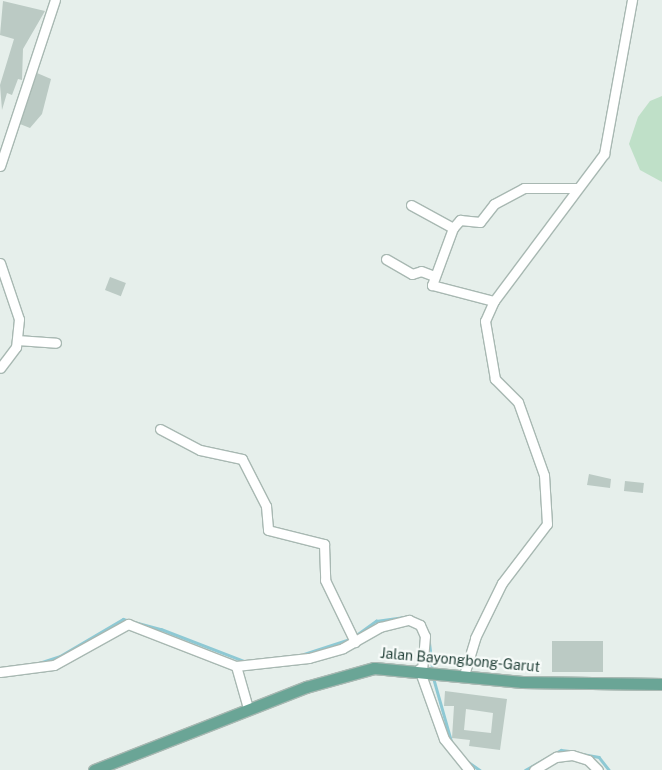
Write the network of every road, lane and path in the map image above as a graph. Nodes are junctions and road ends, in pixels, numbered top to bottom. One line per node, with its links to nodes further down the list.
1 (54, 0): 3 (street)
2 (632, 0): 4 (street)
3 (0, 166)
4 (577, 188): 6 (street); 10 (street)
5 (411, 205): 6 (street)
6 (453, 228): 9 (street)
7 (386, 259): 9 (street)
8 (0, 264): 11 (street)
9 (434, 276): 10 (street)
10 (494, 301): 19 (street)
11 (17, 340): 12 (street); 13 (street)
12 (56, 342)
13 (0, 368)
14 (160, 429): 15 (street)
15 (354, 641): 16 (street); 17 (street)
16 (236, 666): 18 (street); 21 (street)
17 (422, 669): 19 (main road, Jalan Bayongbong-Garut); 21 (main road, Jalan Bayongbong-Garut); 23 (street)
18 (0, 672)
19 (464, 675): 20 (main road, Jalan Bayongbong-Garut)
20 (662, 684)
21 (248, 708): 22 (main road, Jalan Bayongbong-Garut)
22 (94, 770)
23 (469, 770)
24 (534, 770): 25 (street)
25 (598, 770)

